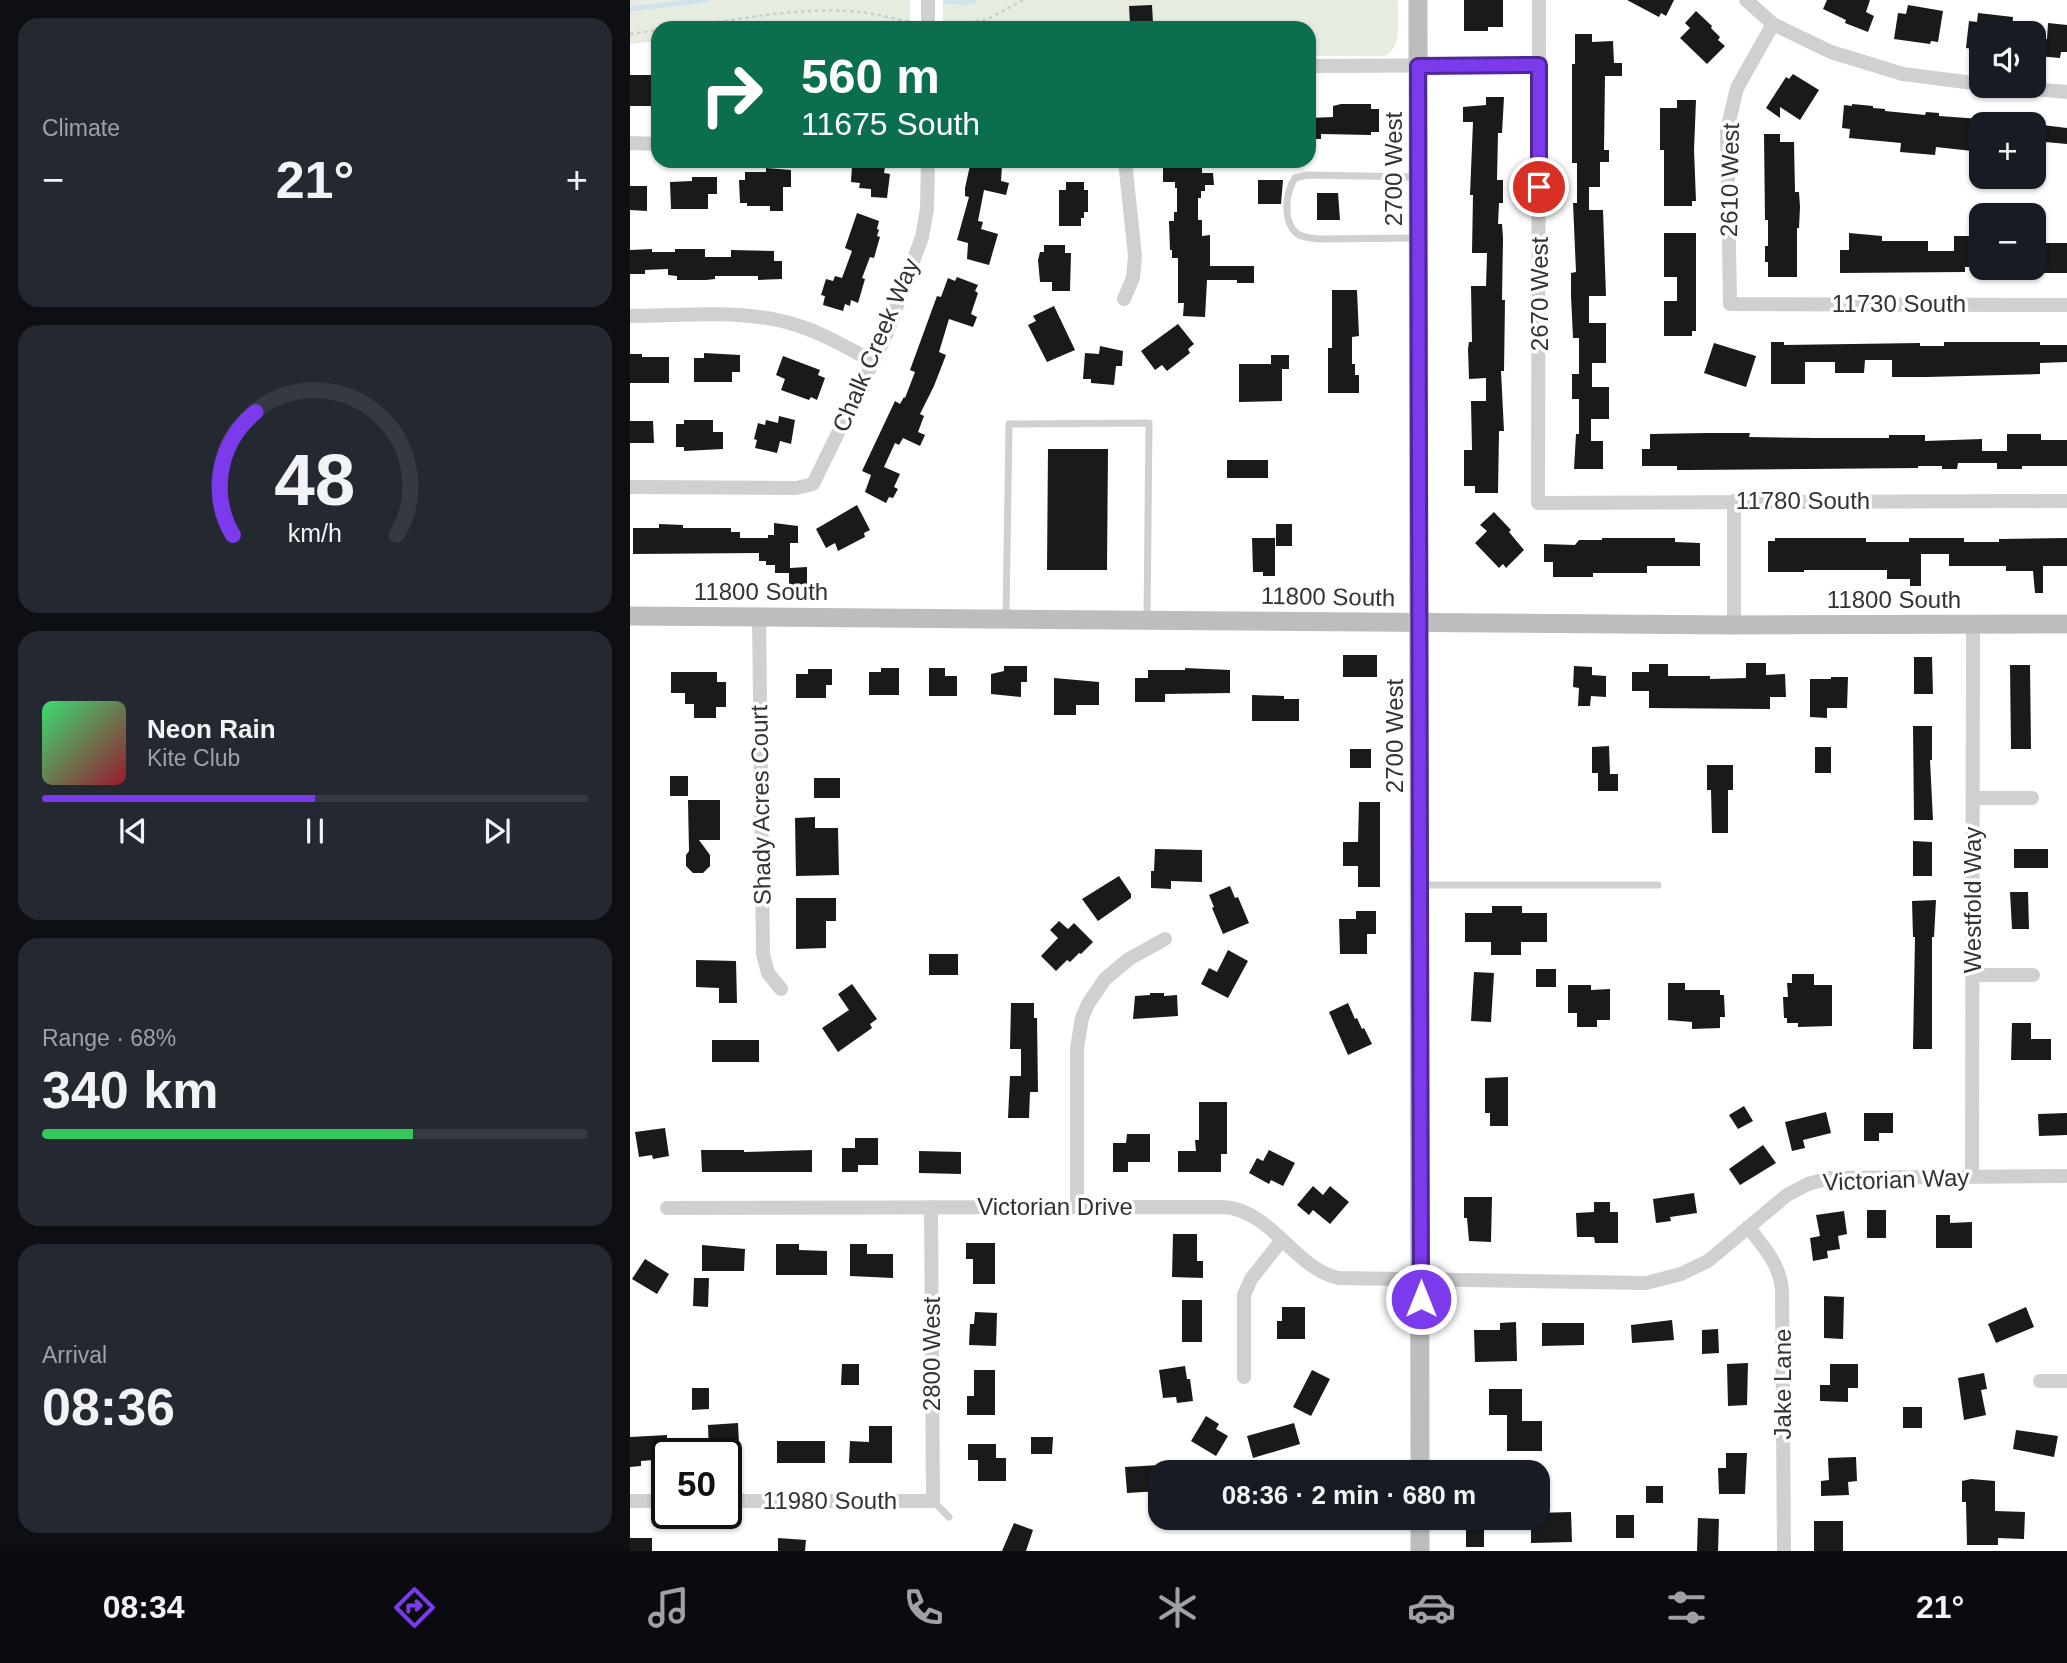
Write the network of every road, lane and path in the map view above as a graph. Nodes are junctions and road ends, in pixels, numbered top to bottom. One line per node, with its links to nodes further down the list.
1 (928, 0): 8 (street)
2 (1023, 0): 9 (path)
3 (1418, 0): 15 (main road, 2700 West)
4 (1539, 0): 13 (street, 2670 West)
5 (1746, 0): 10 (street)
6 (721, 21): 7 (path)
7 (908, 21)
8 (928, 21)
9 (968, 21)
10 (1773, 24): 16 (street); 26 (street, 2610 West)
11 (651, 31): 12 (path)
12 (630, 34)
13 (1539, 65): 15 (street); 33 (street, 2670 West)
14 (1316, 66): 15 (street)
15 (1418, 66): 23 (main road, 2700 West)
16 (1969, 82)
17 (2046, 90): 18 (street)
18 (2067, 92)
19 (630, 143): 20 (street)
20 (651, 144)
21 (928, 168): 29 (street, Chalk Creek Way)
22 (1126, 168): 25 (street)
23 (1418, 177): 24 (main road, 2700 West); 24 (lane)
24 (1419, 238): 38 (main road, 2700 West)
25 (1124, 299)
26 (1730, 304): 27 (street, 11730 South)
27 (2067, 305)
28 (630, 316): 29 (street)
29 (874, 362): 30 (street, Chalk Creek Way)
30 (630, 487)
31 (1734, 501): 32 (street, 11780 South); 33 (street, 11780 South); 40 (street)
32 (2067, 501)
33 (1538, 503)
34 (630, 616): 35 (main road, 11800 South)
35 (759, 616): 36 (main road, 11800 South); 49 (street, Shady Acres Court)
36 (1006, 618): 37 (main road, 11800 South); 37 (lane)
37 (1147, 620): 38 (main road, 11800 South)
38 (1420, 622): 40 (main road, 11800 South); 44 (main road, 2700 West)
39 (2067, 624): 41 (main road, 11800 South)
40 (1734, 625): 41 (main road, 11800 South)
41 (1973, 625): 42 (street, Westfold Way)
42 (1973, 798): 43 (street); 47 (street, Westfold Way)
43 (2032, 798)
44 (1419, 885): 45 (lane); 57 (main road, 2700 West)
45 (1658, 885)
46 (1166, 939): 52 (street)
47 (1972, 975): 48 (street); 50 (street, Westfold Way)
48 (2033, 975)
49 (780, 989)
50 (1972, 1176): 51 (street, Victorian Way); 55 (street, Victorian Way)
51 (2067, 1176)
52 (1077, 1207): 54 (street, Victorian Drive); 56 (street, Victorian Drive)
53 (667, 1208): 54 (street, Victorian Drive)
54 (931, 1208): 65 (street, 2800 West)
55 (1748, 1227): 57 (street, Victorian Way); 69 (street, Jake Lane)
56 (1282, 1240): 57 (street, Victorian Drive); 58 (street)
57 (1421, 1279): 61 (main road, 2700 West)
58 (1244, 1377)
59 (2040, 1381): 60 (street)
60 (2067, 1381)
61 (1420, 1460)
62 (630, 1501): 63 (street)
63 (651, 1501)
64 (742, 1501): 65 (street, 11980 South)
65 (933, 1501): 66 (lane)
66 (949, 1517)
67 (1420, 1530): 68 (main road)
68 (1420, 1551)
69 (1784, 1551)

